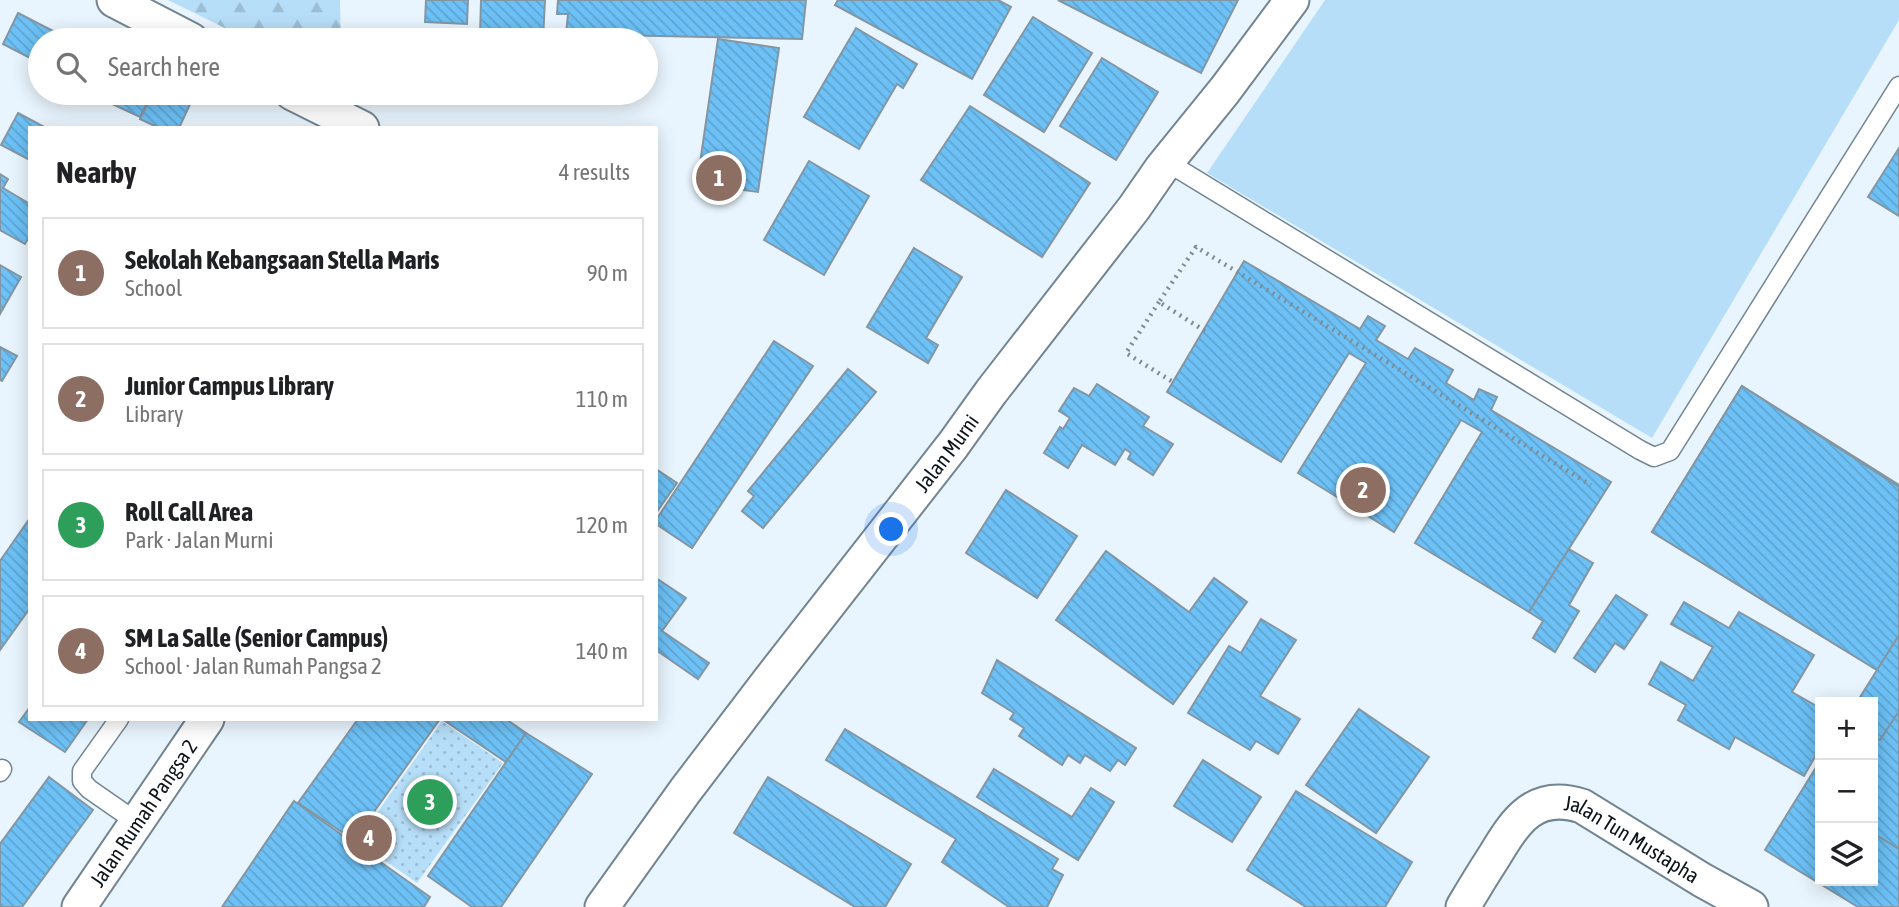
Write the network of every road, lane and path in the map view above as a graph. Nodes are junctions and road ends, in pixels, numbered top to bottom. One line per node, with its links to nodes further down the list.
1 (114, 0): 3 (street)
2 (1292, 0): 7 (street, Jalan Murni)
3 (168, 28)
4 (1897, 94): 7 (lane)
5 (316, 105): 6 (street)
6 (358, 126)
7 (1167, 162): 17 (street, Jalan Murni)
8 (1160, 302): 9 (path); 10 (path); 11 (path)
9 (1205, 331)
10 (1173, 382)
11 (1591, 485)
12 (118, 721): 14 (lane)
13 (206, 721): 14 (street, Jalan Rumah Pangsa 2)
14 (138, 823): 16 (street, Jalan Rumah Pangsa 2)
15 (1730, 902): 18 (street, Jalan Tun Mustapha)
16 (79, 907)
17 (602, 907)
18 (1463, 907)

